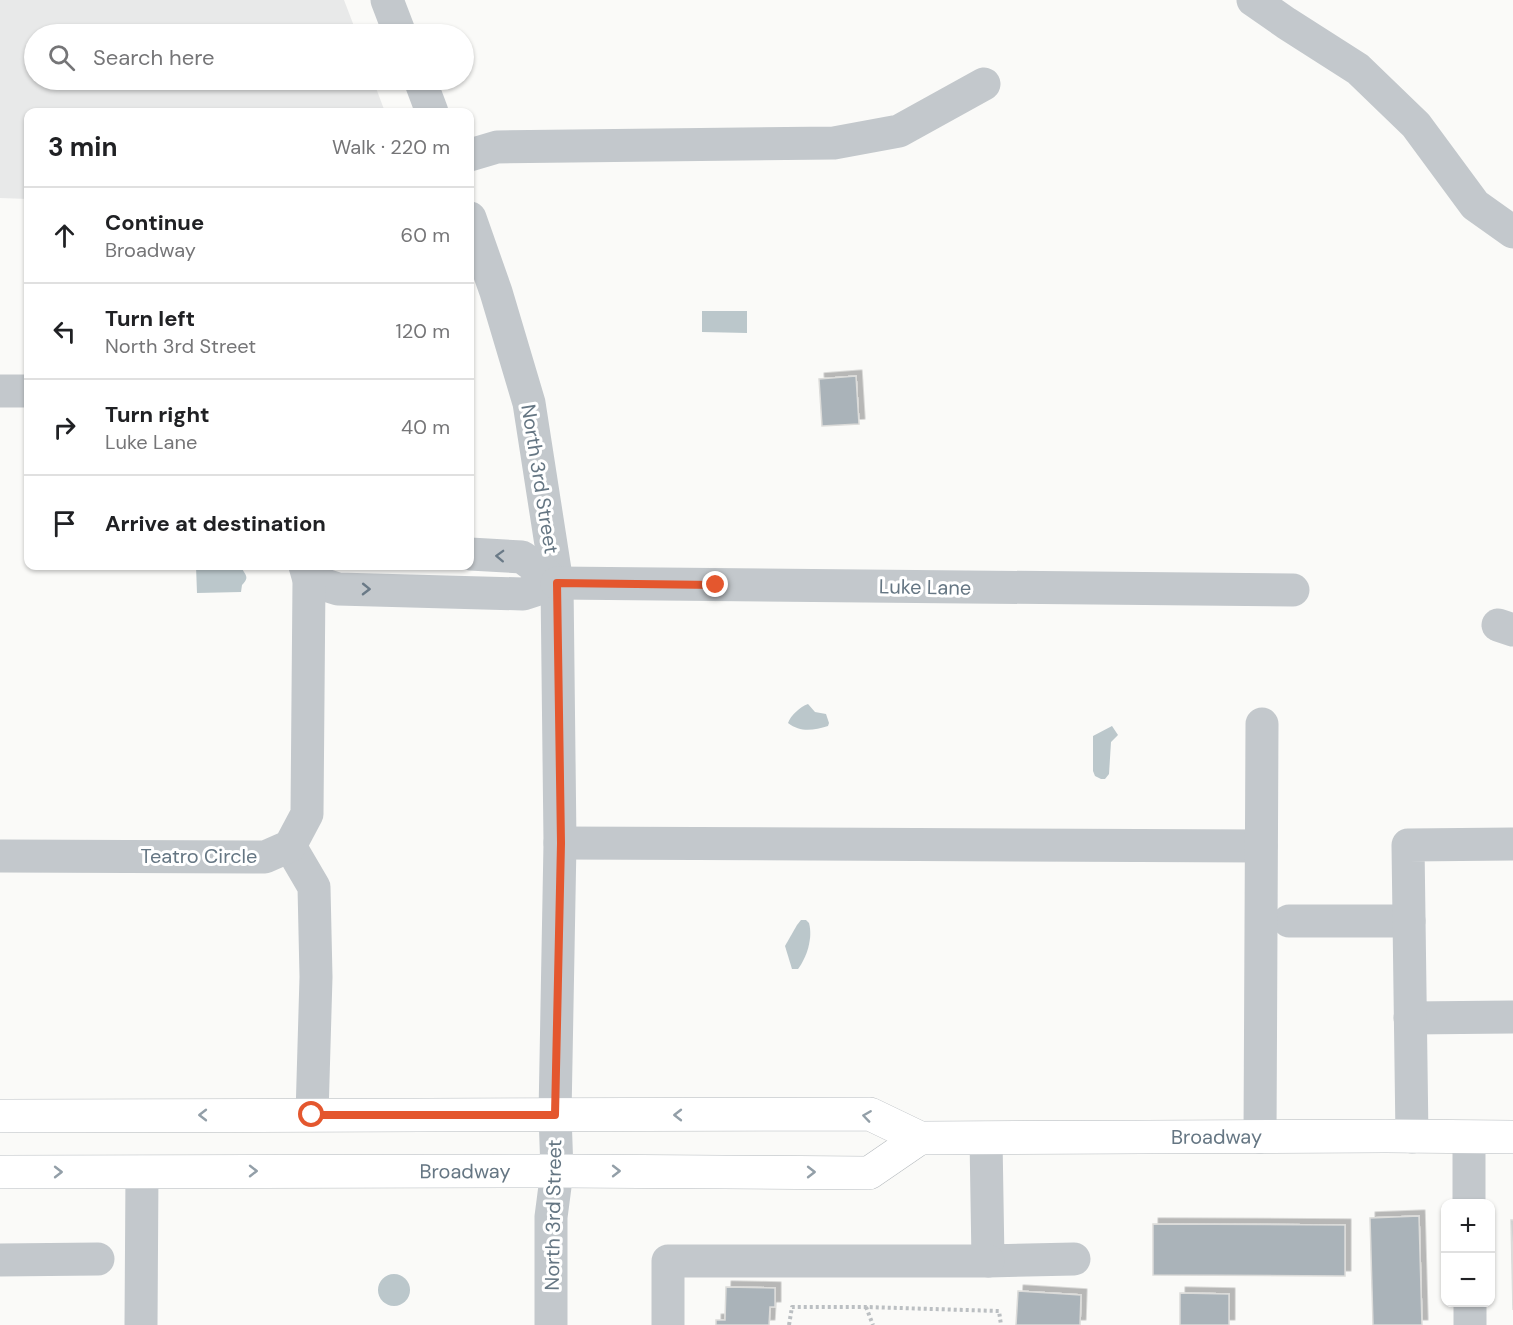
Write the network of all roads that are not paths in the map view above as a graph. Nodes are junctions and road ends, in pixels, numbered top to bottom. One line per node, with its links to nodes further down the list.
1 (387, 0): 3 (street)
2 (1253, 0): 9 (street)
3 (396, 24)
4 (984, 84): 7 (street)
5 (424, 90): 6 (street)
6 (430, 108)
7 (474, 154)
8 (474, 229): 14 (street, North 3rd Street)
9 (1513, 232)
10 (0, 391): 11 (street)
11 (24, 391)
12 (474, 554): 14 (street, one-way to 12)
13 (315, 570): 14 (street, Luke Lane, one-way to 14); 19 (street)
14 (557, 583): 15 (street, Luke Lane); 17 (street, North 3rd Street)
15 (1293, 590)
16 (1262, 724): 20 (street)
17 (561, 843): 20 (street); 27 (street, North 3rd Street)
18 (1513, 844): 23 (street)
19 (290, 846): 21 (street, Teatro Circle); 26 (street)
20 (1261, 846): 29 (street)
21 (0, 856)
22 (1289, 921): 23 (street)
23 (1409, 921): 25 (street)
24 (1513, 1017): 25 (street)
25 (1410, 1018): 30 (street)
26 (312, 1115): 27 (main road, Broadway); 28 (main road, Broadway, one-way to 28)
27 (555, 1115): 33 (main road, Broadway, one-way to 27); 35 (street, North 3rd Street)
28 (0, 1116)
29 (1260, 1137): 30 (main road, Broadway); 34 (main road, Broadway)
30 (1412, 1137): 31 (main road, Broadway)
31 (1469, 1137): 32 (main road, Broadway); 38 (street)
32 (1513, 1137)
33 (920, 1138): 34 (main road, Broadway); 35 (main road, Broadway, one-way to 33)
34 (986, 1138): 42 (street)
35 (557, 1171): 37 (main road, Broadway, one-way to 35); 45 (street, North 3rd Street)
36 (0, 1172): 37 (main road, Broadway, one-way to 37)
37 (142, 1172): 44 (street)
38 (1469, 1199)
39 (98, 1259): 41 (street)
40 (1074, 1259): 42 (street)
41 (0, 1260)
42 (988, 1261): 46 (street)
43 (1470, 1307): 47 (street)
44 (141, 1325)
45 (551, 1325)
46 (668, 1325)
47 (1470, 1325)

